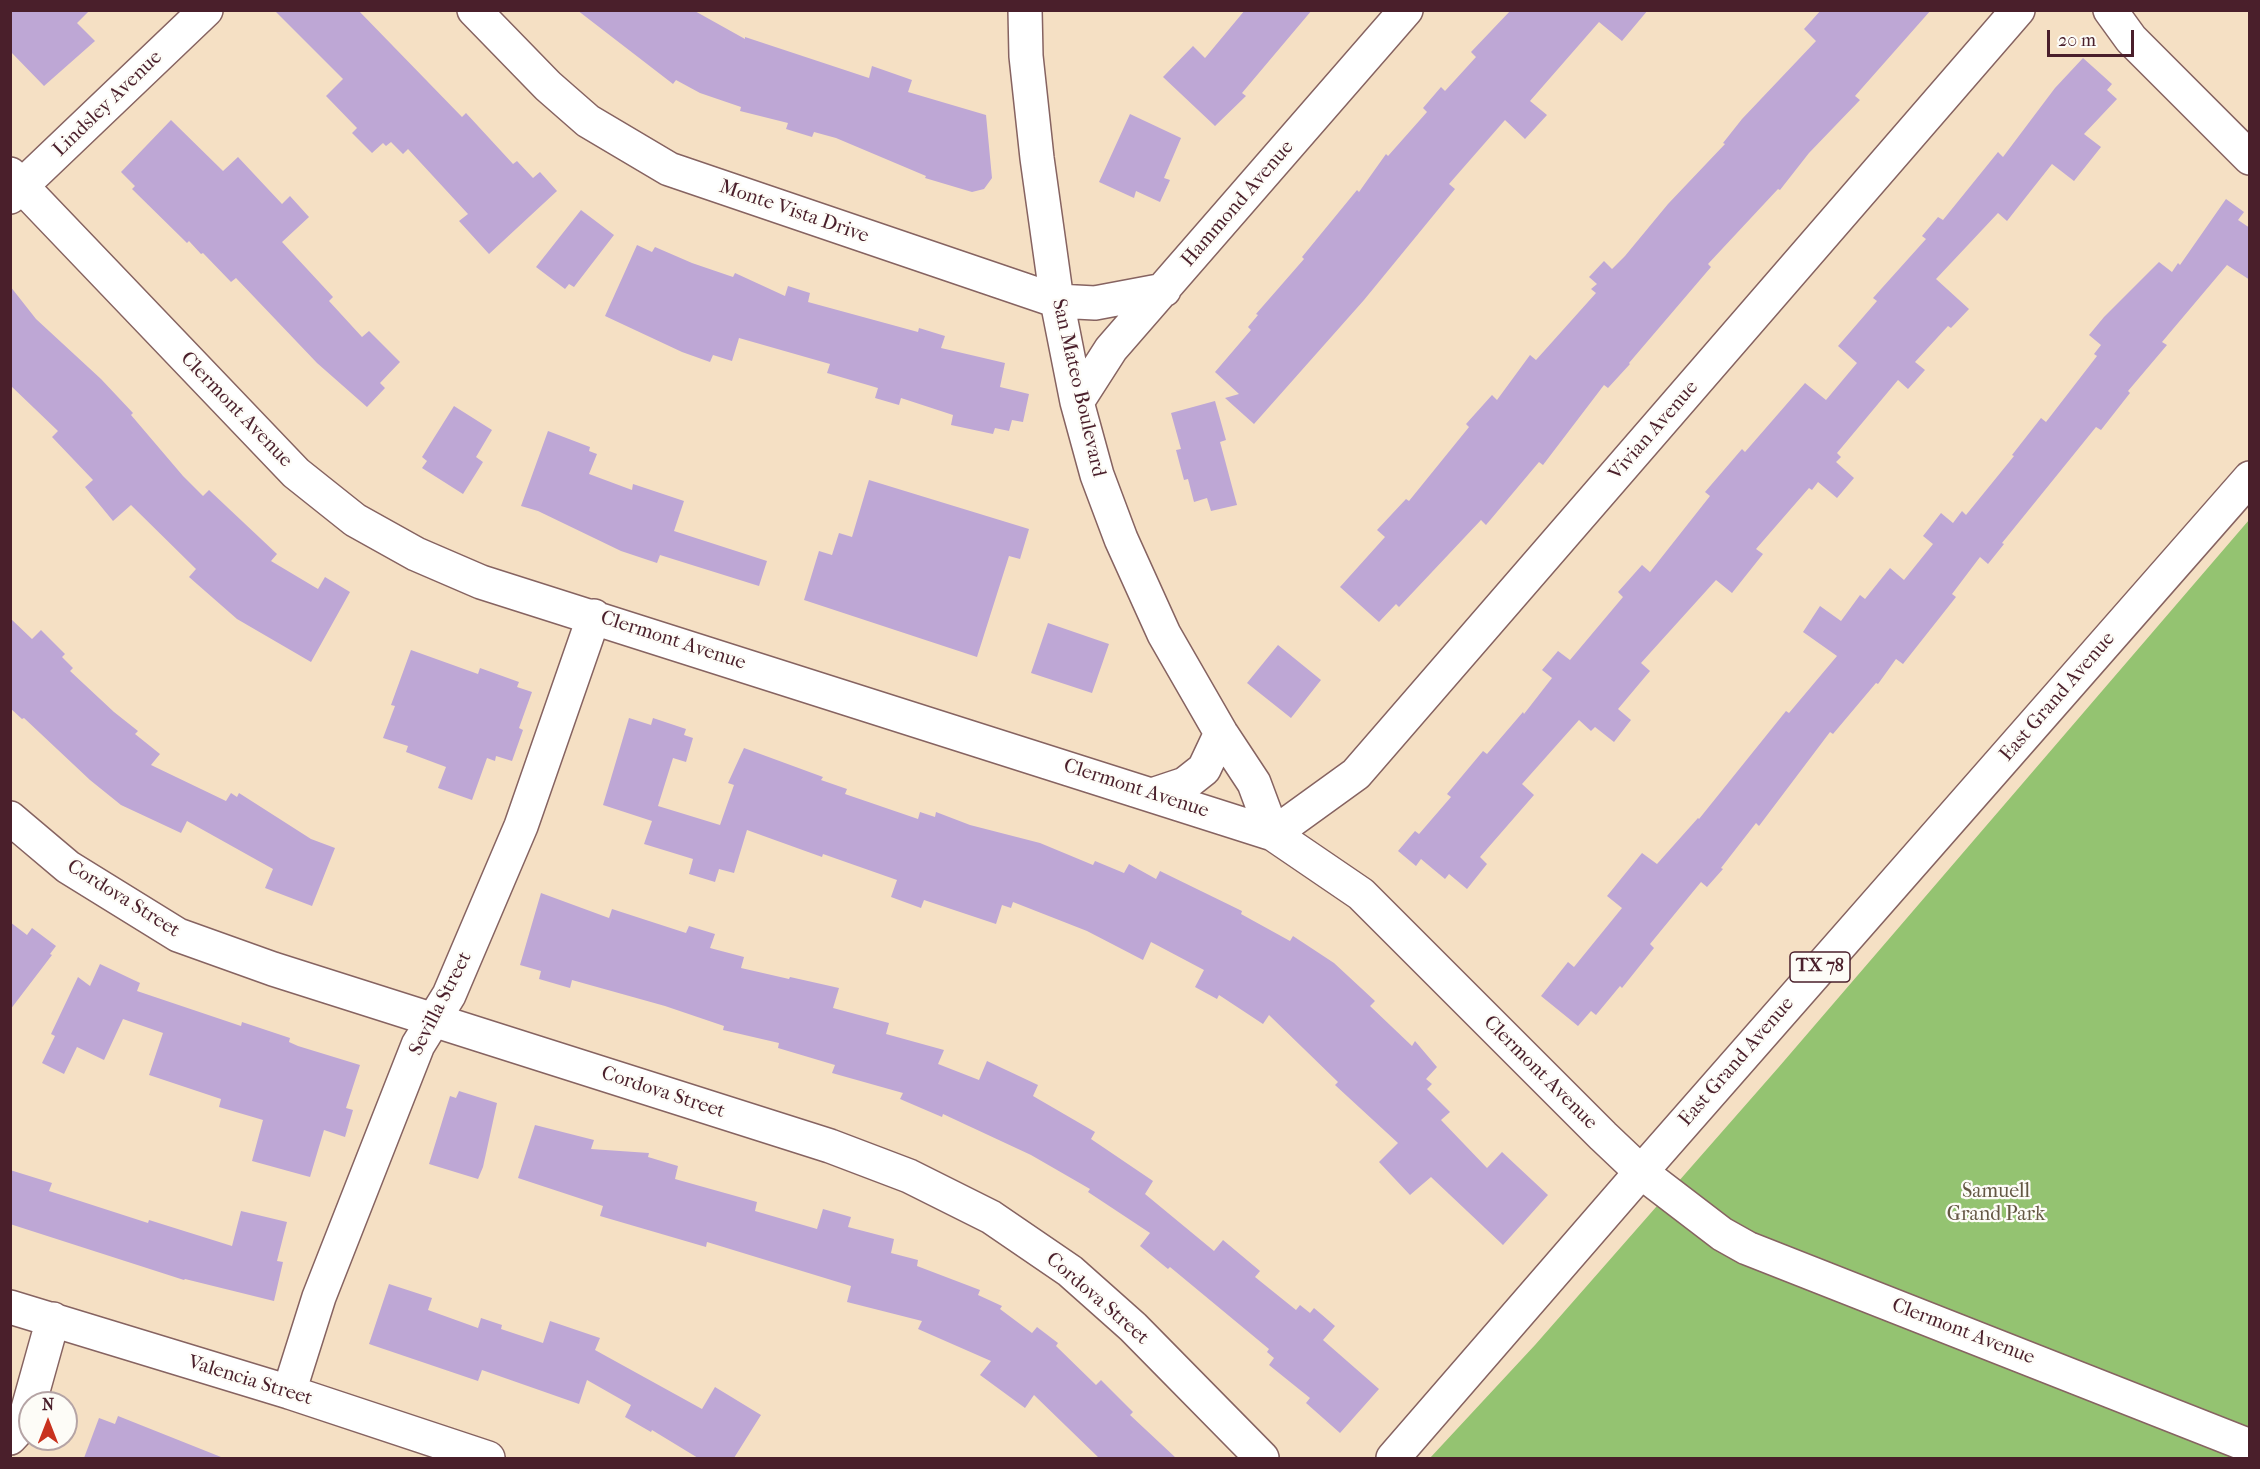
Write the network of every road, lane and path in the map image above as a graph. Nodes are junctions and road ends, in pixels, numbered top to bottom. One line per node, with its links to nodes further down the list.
1 (206, 10): 8 (street, Lindsley Avenue)
2 (474, 10): 10 (street, Monte Vista Drive)
3 (1025, 10): 10 (street, San Mateo Boulevard)
4 (1406, 10): 9 (street, Hammond Avenue)
5 (2018, 10): 17 (street, Vivian Avenue)
6 (2110, 10): 7 (street)
7 (2250, 158)
8 (14, 186): 13 (street, Clermont Avenue)
9 (1164, 290): 10 (street, Monte Vista Drive); 11 (street, Hammond Avenue)
10 (1057, 302): 11 (street, San Mateo Boulevard)
11 (1077, 402): 14 (street, San Mateo Boulevard)
12 (2250, 478): 19 (street, East Grand Avenue / TX 78)
13 (594, 616): 15 (street, Clermont Avenue); 18 (street, Sevilla Street)
14 (1221, 733): 15 (street); 17 (street, San Mateo Boulevard)
15 (1152, 795): 17 (street, Clermont Avenue)
16 (10, 818): 18 (street, Cordova Street)
17 (1274, 834): 19 (street, Clermont Avenue)
18 (435, 1020): 22 (street, Sevilla Street); 27 (street, Cordova Street)
19 (1641, 1172): 24 (street, Clermont Avenue); 28 (street, East Grand Avenue / TX 78)
20 (10, 1307): 21 (street, Valencia Street)
21 (53, 1319): 22 (street, Valencia Street); 23 (street)
22 (289, 1392): 26 (street, Valencia Street)
23 (17, 1430): 25 (street)
24 (2250, 1446)
25 (28, 1458)
26 (488, 1458)
27 (1262, 1458)
28 (1393, 1458)

